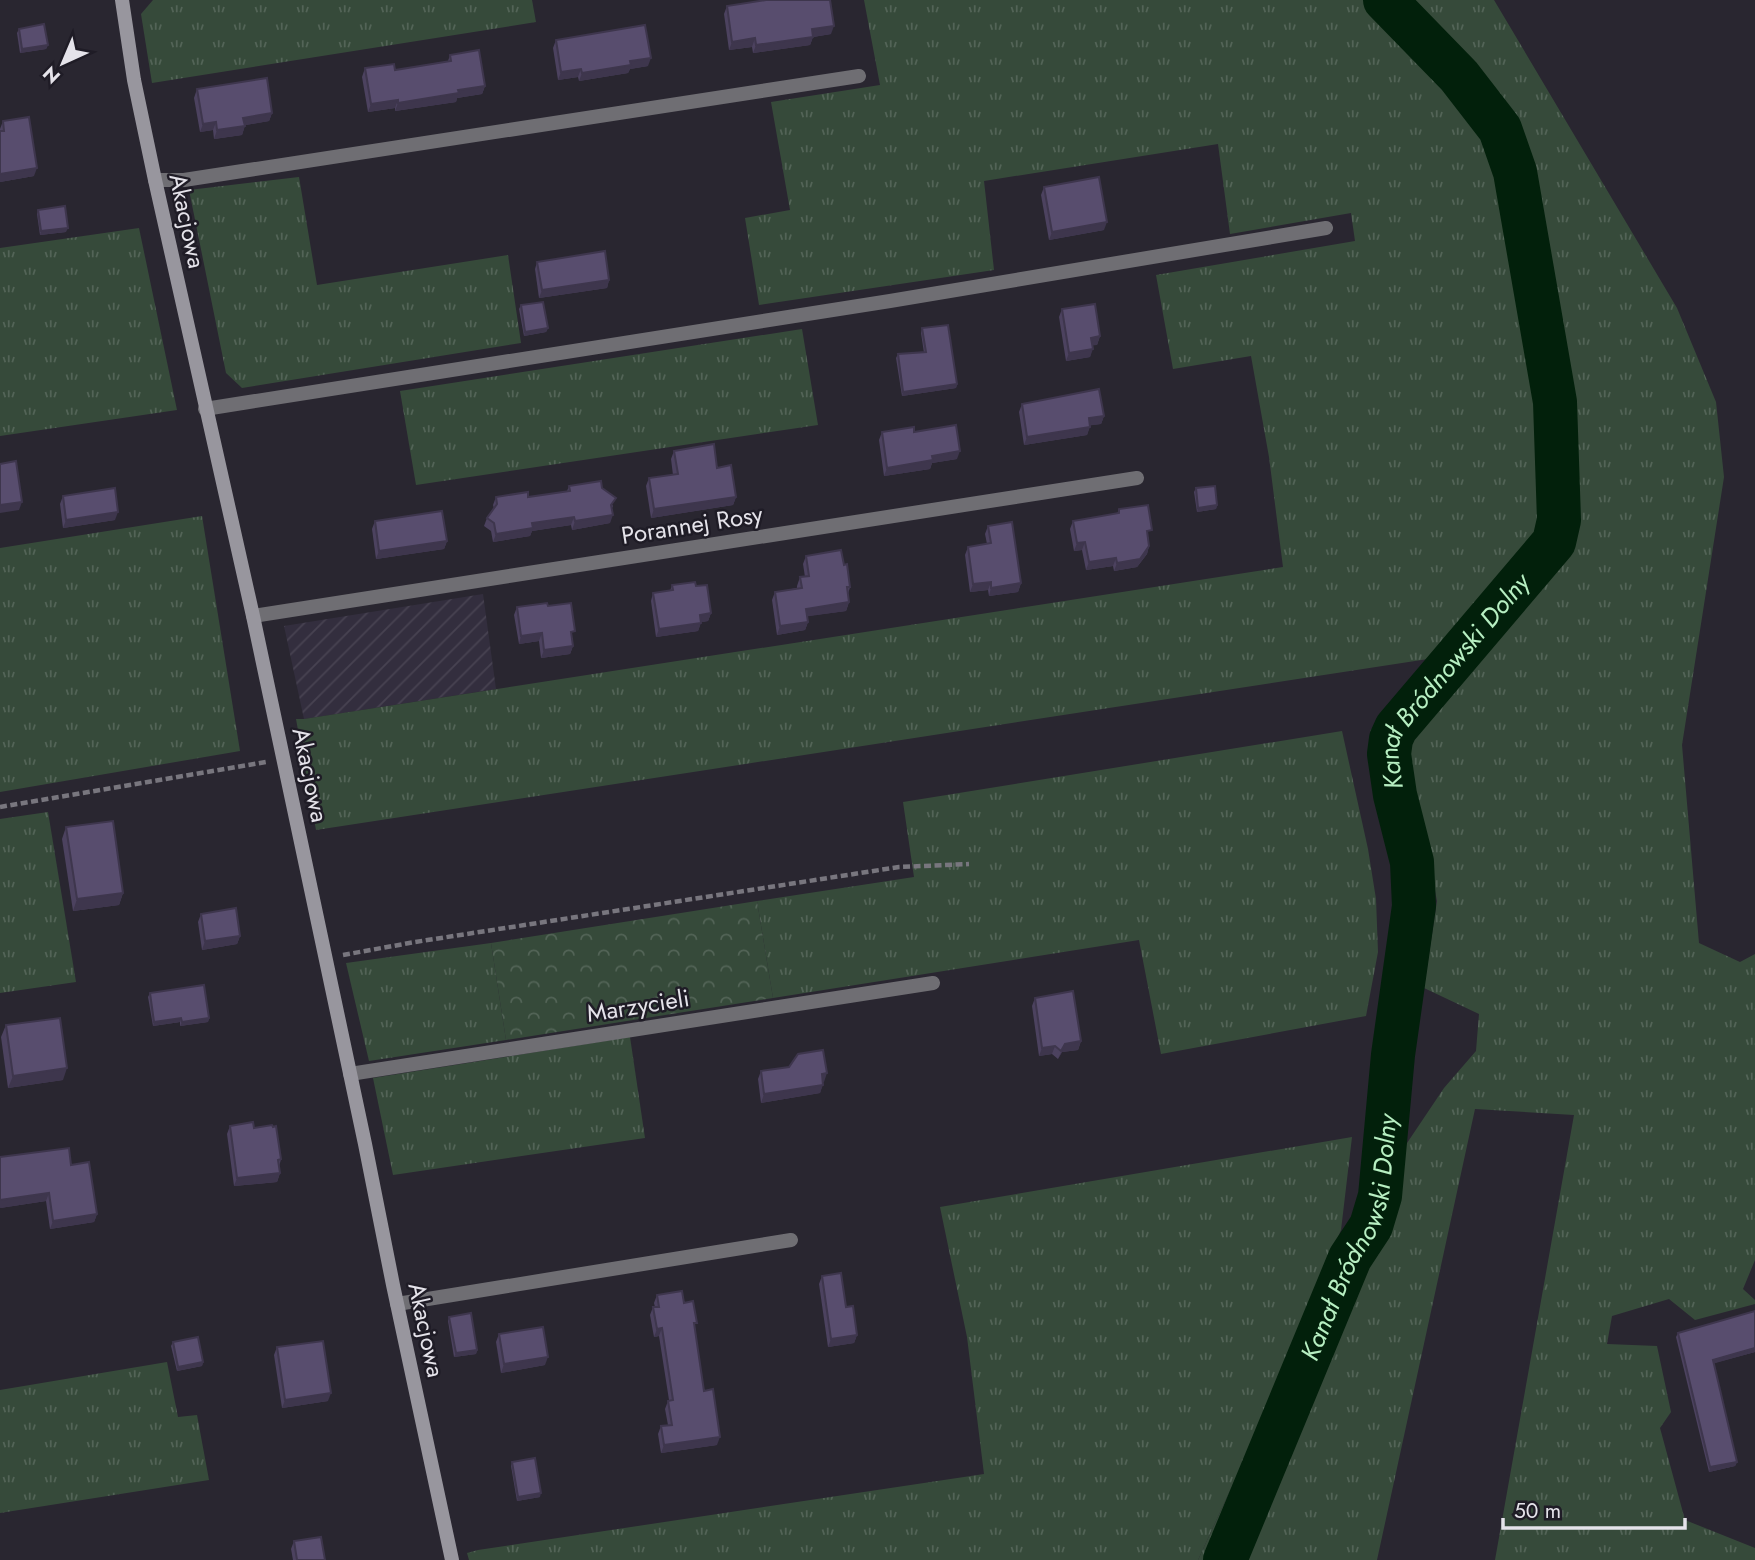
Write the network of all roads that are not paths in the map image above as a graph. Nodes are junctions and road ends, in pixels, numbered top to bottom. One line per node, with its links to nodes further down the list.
1 (122, 0): 3 (street, Akacjowa)
2 (859, 76): 3 (street)
3 (155, 180): 5 (street, Akacjowa)
4 (1326, 228): 5 (street)
5 (205, 409): 7 (street, Akacjowa)
6 (1137, 478): 7 (street, Porannej Rosy)
7 (253, 616): 9 (street, Akacjowa)
8 (933, 983): 9 (street, Marzycieli)
9 (350, 1074): 11 (street, Akacjowa)
10 (791, 1240): 11 (street)
11 (397, 1304): 12 (street, Akacjowa)
12 (452, 1560)

